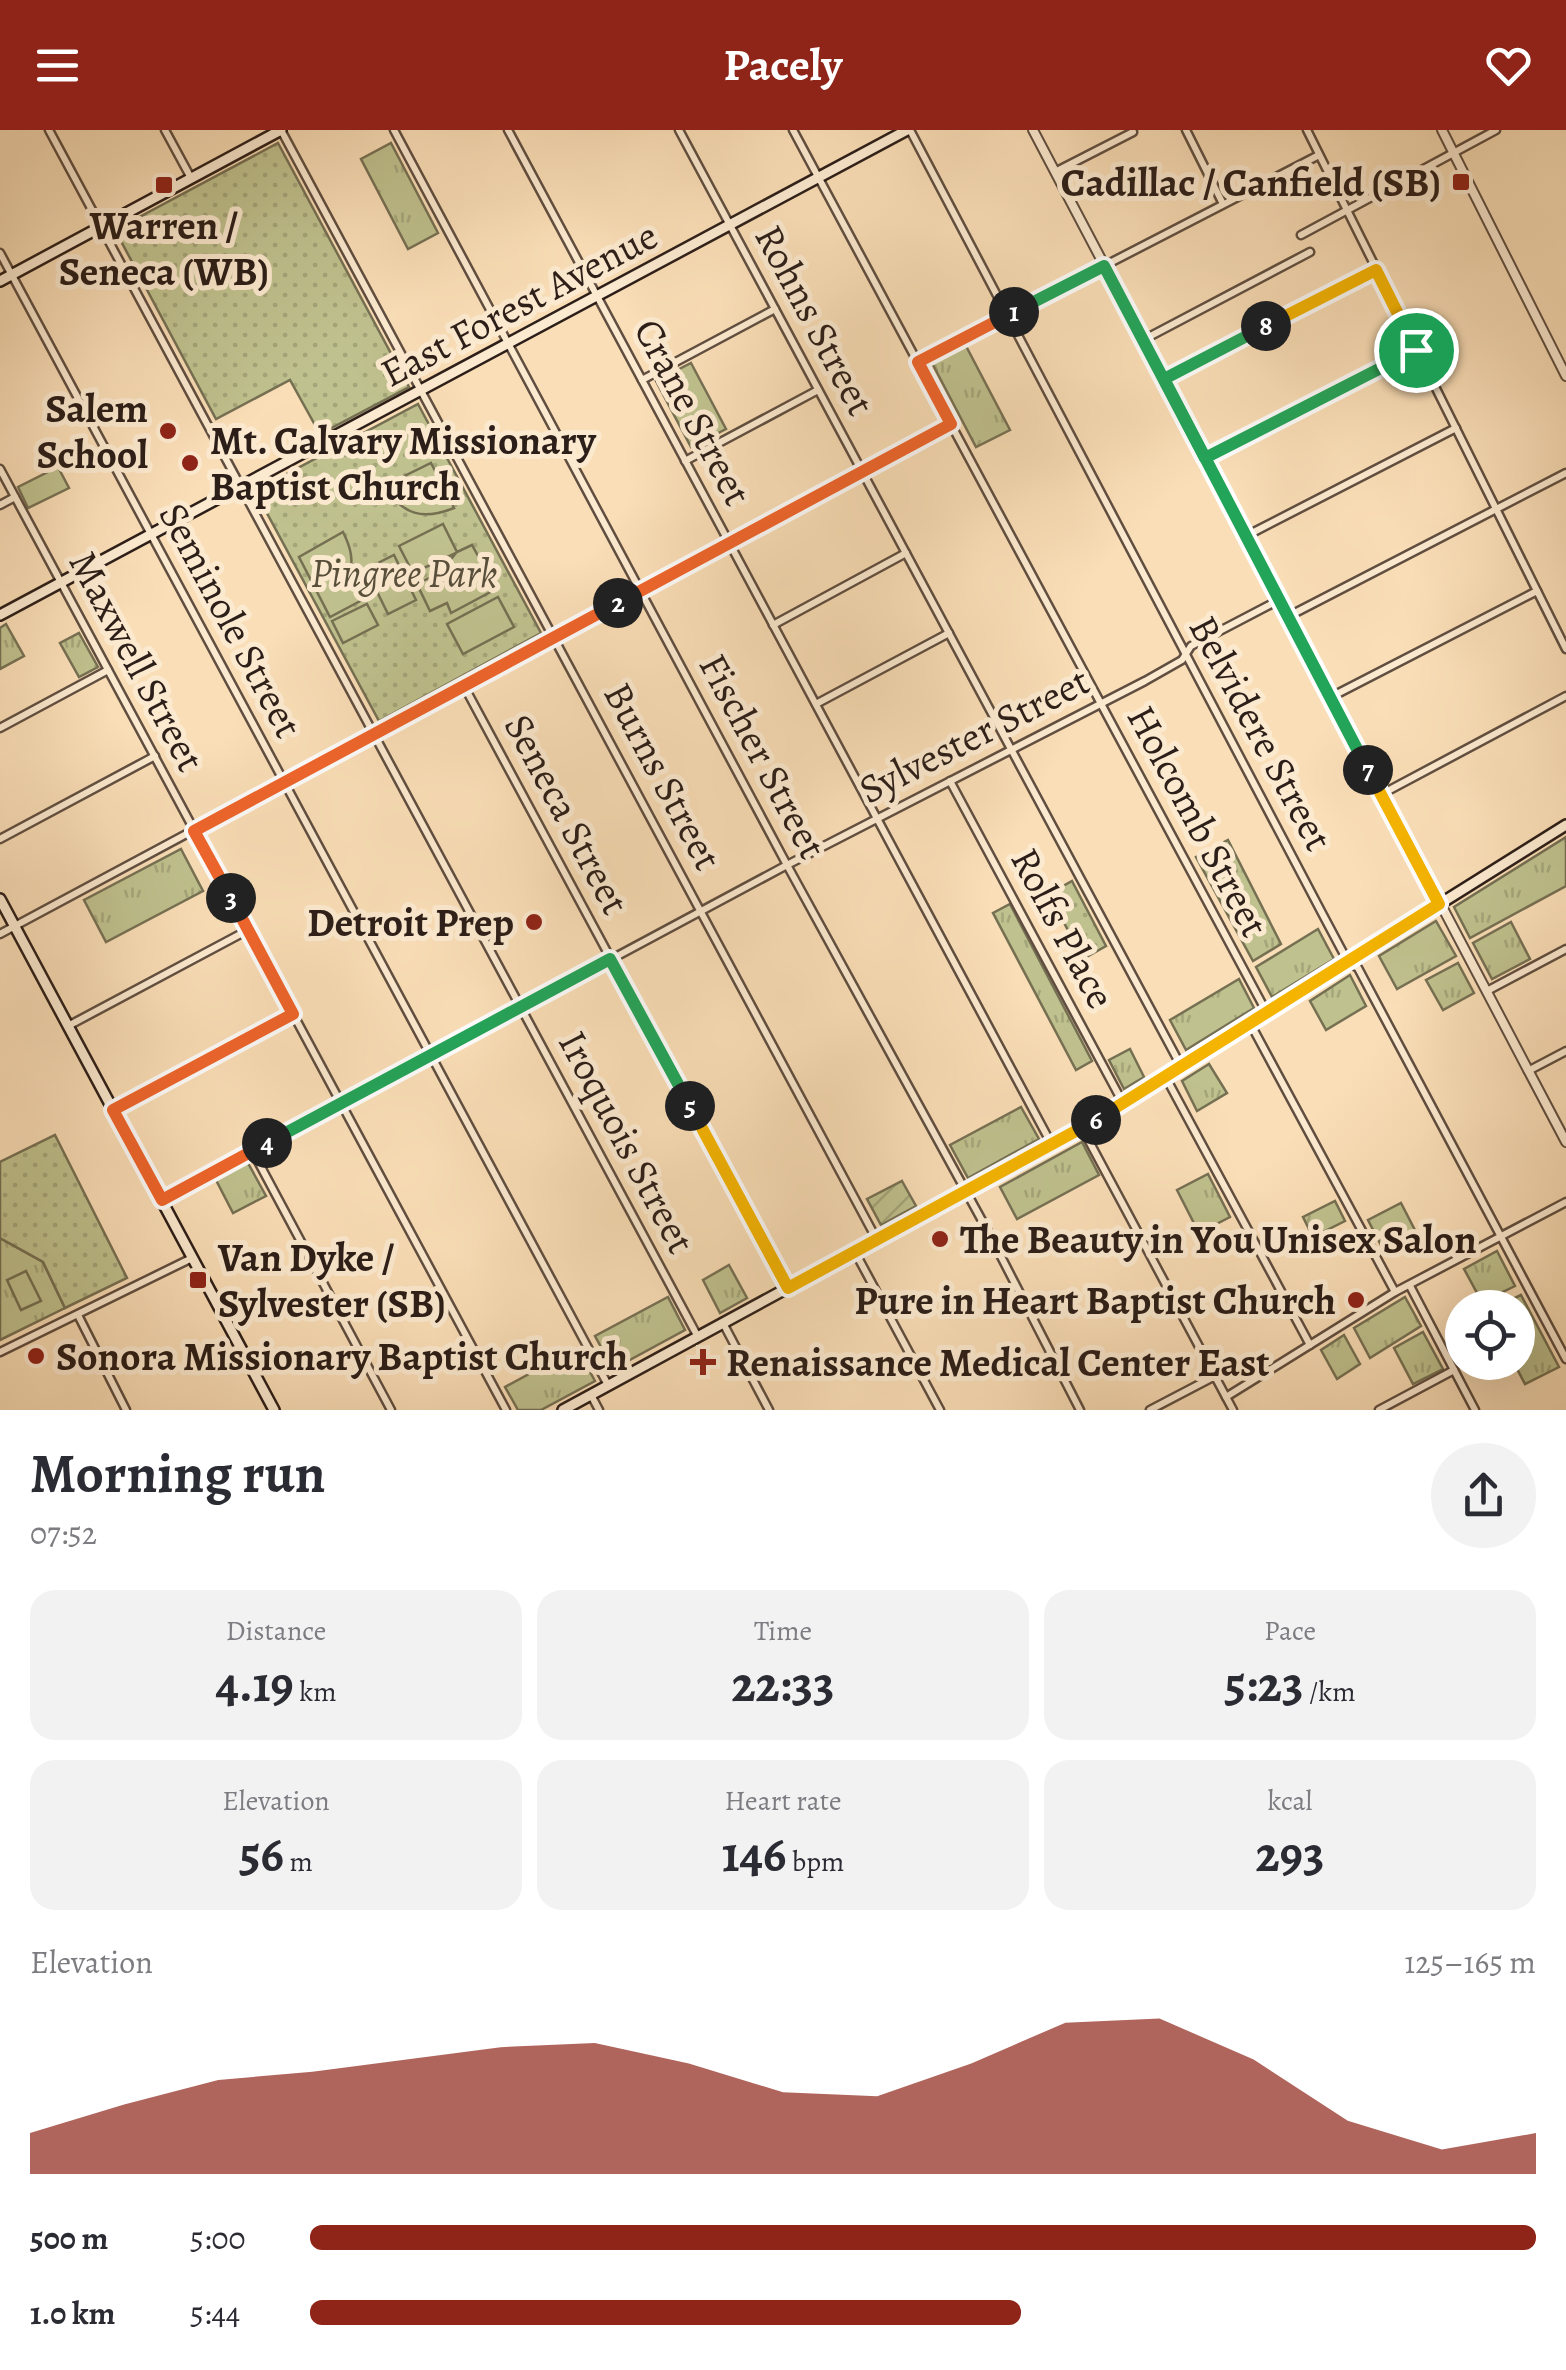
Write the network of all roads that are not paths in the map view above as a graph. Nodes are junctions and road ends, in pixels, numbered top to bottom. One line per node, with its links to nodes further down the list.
1 (50, 130): 23 (street, Iroquois Street)
2 (165, 130): 18 (street)
3 (281, 130): 18 (main road); 42 (street, Burns Street)
4 (394, 130): 35 (street, Fischer Street)
5 (508, 130): 31 (street, Crane Street)
6 (679, 130): 22 (street, Rohns Street)
7 (793, 130): 19 (street, Holcomb Street)
8 (909, 130): 19 (main road, East Forest Avenue); 33 (street, Belvidere Street)
9 (1033, 130): 17 (street)
10 (1186, 130): 20 (street)
11 (1307, 130): 16 (street)
12 (1442, 130): 15 (street)
13 (1496, 130): 15 (street)
14 (1133, 132): 17 (street)
15 (1453, 152): 21 (street); 38 (street)
16 (1319, 155): 20 (street); 21 (street)
17 (1055, 172): 27 (street)
18 (191, 178): 23 (main road)
19 (819, 178): 22 (main road, East Forest Avenue); 37 (street, Holcomb Street)
20 (1223, 204): 27 (street)
21 (1347, 211): 24 (street); 28 (street)
22 (730, 225): 31 (main road, East Forest Avenue); 32 (street, Rohns Street)
23 (102, 226): 29 (main road); 50 (street, Iroquois Street)
24 (1301, 235)
25 (1310, 252): 34 (street)
26 (0, 253): 29 (street, Seminole Street)
27 (1104, 266): 33 (street); 34 (street)
28 (1376, 270): 36 (street); 39 (street)
29 (12, 275): 30 (main road); 54 (street, Seminole Street)
30 (0, 281)
31 (597, 296): 35 (main road, East Forest Avenue); 40 (street, Crane Street)
32 (775, 309): 40 (street); 41 (street, Rohns Street)
33 (1007, 316): 37 (street); 68 (street, Belvidere Street)
34 (1143, 340): 39 (street)
35 (509, 344): 42 (main road, East Forest Avenue); 59 (street, Fischer Street)
36 (1416, 350): 44 (street); 45 (street)
37 (918, 362): 43 (street, Holcomb Street)
38 (1566, 376)
39 (1164, 379): 45 (street)
40 (642, 380): 46 (street, Crane Street)
41 (818, 390): 46 (street); 48 (street, Rohns Street)
42 (421, 391): 50 (main road, East Forest Avenue); 66 (street, Burns Street)
43 (951, 424): 48 (street); 73 (street, Holcomb Street)
44 (1456, 428): 53 (street); 55 (street)
45 (1205, 458): 55 (street)
46 (685, 461): 56 (street, Crane Street)
47 (0, 468): 51 (street, Maxwell Street)
48 (862, 472): 56 (street); 57 (street, Rohns Street)
49 (1566, 472): 53 (street)
50 (242, 488): 54 (main road, East Forest Avenue); 76 (street, Iroquois Street)
51 (15, 497): 52 (street); 58 (street, Maxwell Street)
52 (0, 505)
53 (1496, 510): 60 (street); 63 (street)
54 (152, 536): 58 (main road, East Forest Avenue); 80 (street, Seminole Street)
55 (1246, 536): 61 (street)
56 (729, 543): 59 (street); 64 (street, Crane Street)
57 (906, 554): 64 (street); 65 (street, Rohns Street)
58 (62, 583): 62 (main road, East Forest Avenue); 69 (street, Maxwell Street)
59 (641, 591): 66 (street); 86 (street, Fischer Street)
60 (1538, 591): 67 (street); 72 (street)
61 (1279, 600): 63 (street); 68 (street, Sylvester Street)
62 (0, 615)
63 (1288, 617): 72 (street)
64 (773, 625): 74 (street, Crane Street)
65 (948, 634): 74 (street); 77 (street, Rohns Street)
66 (555, 637): 70 (street); 89 (street, Burns Street)
67 (1566, 649)
68 (1186, 653): 73 (street, Sylvester Street); 95 (street, Belvidere Street)
69 (108, 670): 75 (street); 78 (street, Maxwell Street)
70 (464, 686): 76 (street); 94 (street, Seneca Street)
71 (1566, 696): 81 (street)
72 (1330, 698): 81 (street)
73 (1101, 703): 77 (street, Sylvester Street); 98 (street, Holcomb Street)
74 (816, 704): 82 (street, Crane Street)
75 (0, 728)
76 (374, 734): 80 (street); 97 (street, Iroquois Street)
77 (1011, 750): 79 (street, Sylvester Street); 104 (street, Rohns Street)
78 (154, 756): 84 (street, Maxwell Street); 85 (street)
79 (950, 781): 82 (street, Sylvester Street); 108 (street, Rolfs Place)
80 (284, 782): 84 (street); 103 (street, Seminole Street)
81 (1381, 794): 88 (street)
82 (876, 818): 86 (street, Sylvester Street); 112 (street, Crane Street)
83 (1566, 825): 88 (main road)
84 (194, 831): 90 (street); 91 (street, Maxwell Street)
85 (0, 839)
86 (787, 865): 89 (street, Sylvester Street); 114 (street, Fischer Street)
87 (0, 899): 90 (main road)
88 (1439, 904): 95 (main road); 96 (street)
89 (700, 911): 94 (street, Sylvester Street); 118 (street, Burns Street)
90 (14, 926): 92 (street); 101 (main road)
91 (248, 930): 99 (street, Maxwell Street); 101 (street)
92 (0, 934)
93 (1566, 948): 96 (street)
94 (610, 959): 97 (street, Sylvester Street); 122 (street, Seneca Street)
95 (1348, 962): 98 (main road); 117 (street, Belvidere Street)
96 (1486, 992): 105 (street)
97 (521, 1007): 103 (street, Sylvester Street); 126 (street, Iroquois Street)
98 (1267, 1012): 100 (main road)
99 (293, 1014): 107 (street, Maxwell Street); 109 (street)
100 (1250, 1023): 104 (main road); 123 (street)
101 (68, 1026): 109 (main road)
102 (1566, 1051): 105 (street)
103 (431, 1054): 107 (street, Sylvester Street); 134 (street, Seminole Street)
104 (1181, 1066): 106 (main road)
105 (1528, 1072): 111 (street)
106 (1166, 1076): 108 (main road); 127 (street)
107 (341, 1103): 113 (street, Sylvester Street); 140 (street, Maxwell Street)
108 (1123, 1103): 110 (main road)
109 (113, 1110): 115 (main road)
110 (1082, 1128): 112 (main road); 132 (street)
111 (1566, 1142)
112 (1052, 1145): 114 (main road)
113 (253, 1152): 115 (street, Sylvester Street); 139 (street)
114 (965, 1192): 118 (main road); 145 (street, Fischer Street)
115 (162, 1200): 120 (main road)
116 (1566, 1202): 117 (street)
117 (1502, 1238): 121 (street); 130 (street, Belvidere Street)
118 (876, 1240): 119 (main road)
119 (855, 1252): 122 (main road); 144 (street)
120 (192, 1258): 124 (street); 138 (main road)
121 (1410, 1286): 123 (street); 129 (street)
122 (788, 1288): 125 (main road)
123 (1395, 1292): 127 (street)
124 (78, 1315): 128 (street); 137 (street)
125 (723, 1324): 126 (main road); 143 (street)
126 (698, 1337): 134 (main road)
127 (1310, 1345): 136 (street)
128 (0, 1352)
129 (1445, 1353)
130 (1566, 1359)
131 (1445, 1375): 148 (street)
132 (1215, 1376): 136 (street); 146 (street)
133 (1459, 1380): 149 (street)
134 (608, 1385): 135 (main road)
135 (591, 1395): 141 (main road); 142 (street)
136 (1226, 1397): 147 (street)
137 (126, 1410)
138 (274, 1410)
139 (391, 1410)
140 (506, 1410)
141 (563, 1410)
142 (600, 1410)
143 (769, 1410)
144 (940, 1410)
145 (1080, 1410)
146 (1150, 1410)
147 (1232, 1410)
148 (1379, 1410)
149 (1475, 1410)

